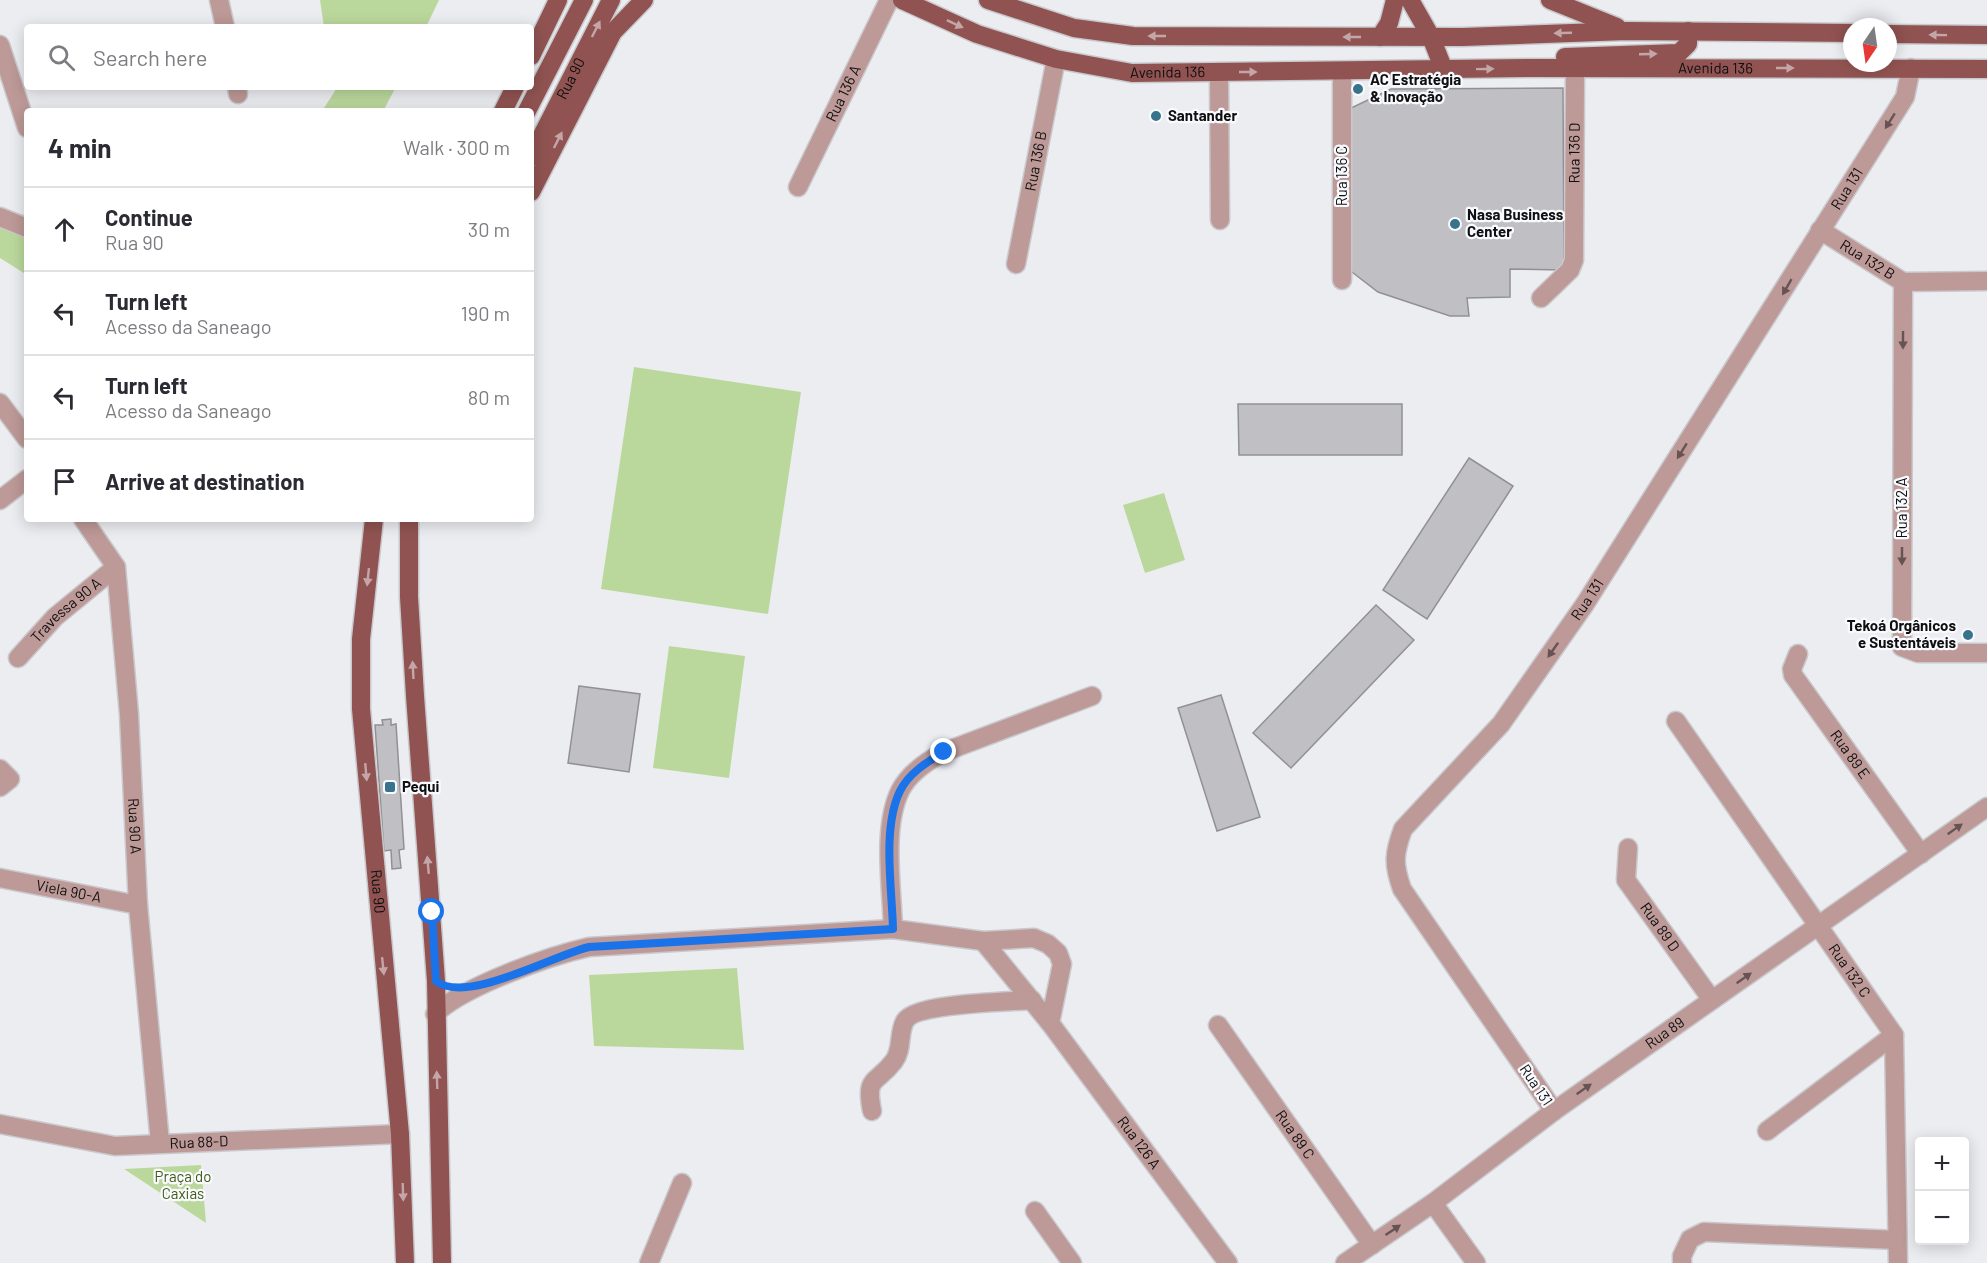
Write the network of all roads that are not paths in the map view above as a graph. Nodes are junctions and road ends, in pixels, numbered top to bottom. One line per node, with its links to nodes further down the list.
1 (219, 0): 12 (street)
2 (558, 0): 21 (main road)
3 (584, 0): 32 (main road, Rua 90)
4 (610, 0): 34 (main road, Rua 90, one-way to 4)
5 (644, 0): 35 (main road, one-way to 5)
6 (889, 0): 36 (street, Rua 136 A)
7 (902, 0): 22 (main road, Avenida 136, one-way to 22)
8 (988, 0): 18 (main road, one-way to 8)
9 (1395, 0): 18 (main road)
10 (1410, 0): 19 (main road)
11 (1550, 0): 13 (main road)
12 (224, 24)
13 (1627, 31): 14 (main road); 19 (main road, one-way to 19)
14 (1688, 31): 15 (main road); 23 (main road, one-way to 14)
15 (1843, 33)
16 (1897, 34): 17 (main road, one-way to 16)
17 (1987, 35)
18 (1380, 37): 19 (main road)
19 (1431, 37): 27 (main road)
20 (0, 45): 33 (street)
21 (534, 50)
22 (1056, 59): 28 (main road, Avenida 136); 41 (street, Rua 136 B)
23 (1531, 68): 25 (main road, Avenida 136); 27 (main road, Avenida 136, one-way to 23)
24 (1911, 68): 25 (main road, Avenida 136, one-way to 24); 26 (main road, Avenida 136); 40 (street, Rua 131, one-way to 40)
25 (1575, 69): 45 (street, Rua 136 D)
26 (1987, 69)
27 (1444, 70): 29 (main road, Avenida 136)
28 (1219, 72): 29 (main road, Avenida 136, one-way to 29); 38 (street)
29 (1342, 72): 42 (street, Rua 136 C)
30 (514, 90): 31 (main road)
31 (505, 108)
32 (529, 108)
33 (24, 119)
34 (534, 151)
35 (534, 186)
36 (798, 187)
37 (0, 218): 39 (street)
38 (1220, 220)
39 (24, 227)
40 (1820, 230): 44 (street, Rua 132 B); 78 (street, Rua 131, one-way to 78)
41 (1016, 264)
42 (1342, 280)
43 (1987, 281): 44 (street, Rua 132 B)
44 (1903, 282): 54 (street, Rua 132 A, one-way to 54)
45 (1540, 298)
46 (0, 403): 47 (street)
47 (24, 435)
48 (24, 481): 49 (street)
49 (0, 500)
50 (85, 522): 53 (street, Rua 90 A)
51 (374, 522): 81 (main road, Rua 90, one-way to 81)
52 (409, 522): 69 (main road, one-way to 52)
53 (116, 567): 56 (street, Travessa 90 A); 65 (street, Rua 90 A)
54 (1987, 652)
55 (1798, 654): 63 (street, Rua 89 E)
56 (18, 658)
57 (1092, 696): 67 (street)
58 (1676, 721): 66 (street, Rua 132 C)
59 (0, 769): 60 (street)
60 (0, 787)
61 (1987, 807): 63 (street, Rua 89, one-way to 61)
62 (1628, 848): 72 (street, Rua 89 D)
63 (1921, 854): 66 (street, Rua 89)
64 (0, 878): 65 (street, Viela 90-A)
65 (138, 905): 82 (street, Rua 90 A)
66 (1817, 927): 72 (street, Rua 89, one-way to 66); 76 (street, Rua 132 C)
67 (893, 929): 68 (street); 70 (street)
68 (982, 941): 71 (street, Rua 126 A); 74 (street)
69 (436, 981): 70 (street); 73 (main road)
70 (475, 987): 73 (street)
71 (1032, 1000): 74 (street, Rua 126 A); 77 (street)
72 (1712, 1000): 78 (street, Rua 89, one-way to 72)
73 (435, 1014): 89 (main road, one-way to 73)
74 (1050, 1023): 92 (street, Rua 126 A)
75 (1218, 1025): 87 (street, Rua 89 C)
76 (1894, 1035): 80 (street); 86 (street)
77 (872, 1111)
78 (1554, 1111): 84 (street, Rua 89)
79 (0, 1125): 82 (street, Rua 88-D)
80 (1767, 1131)
81 (400, 1134): 82 (street, Rua 88-D); 88 (main road, Rua 90, one-way to 88)
82 (160, 1143)
83 (682, 1183): 90 (street)
84 (1433, 1203): 87 (street, Rua 89, one-way to 84); 94 (street)
85 (1035, 1211): 91 (street)
86 (1897, 1240): 95 (street); 96 (street)
87 (1371, 1245): 93 (street, Rua 89)
88 (405, 1263)
89 (442, 1263)
90 (649, 1263)
91 (1072, 1263)
92 (1228, 1263)
93 (1345, 1263)
94 (1476, 1263)
95 (1683, 1263)
96 (1898, 1263)

